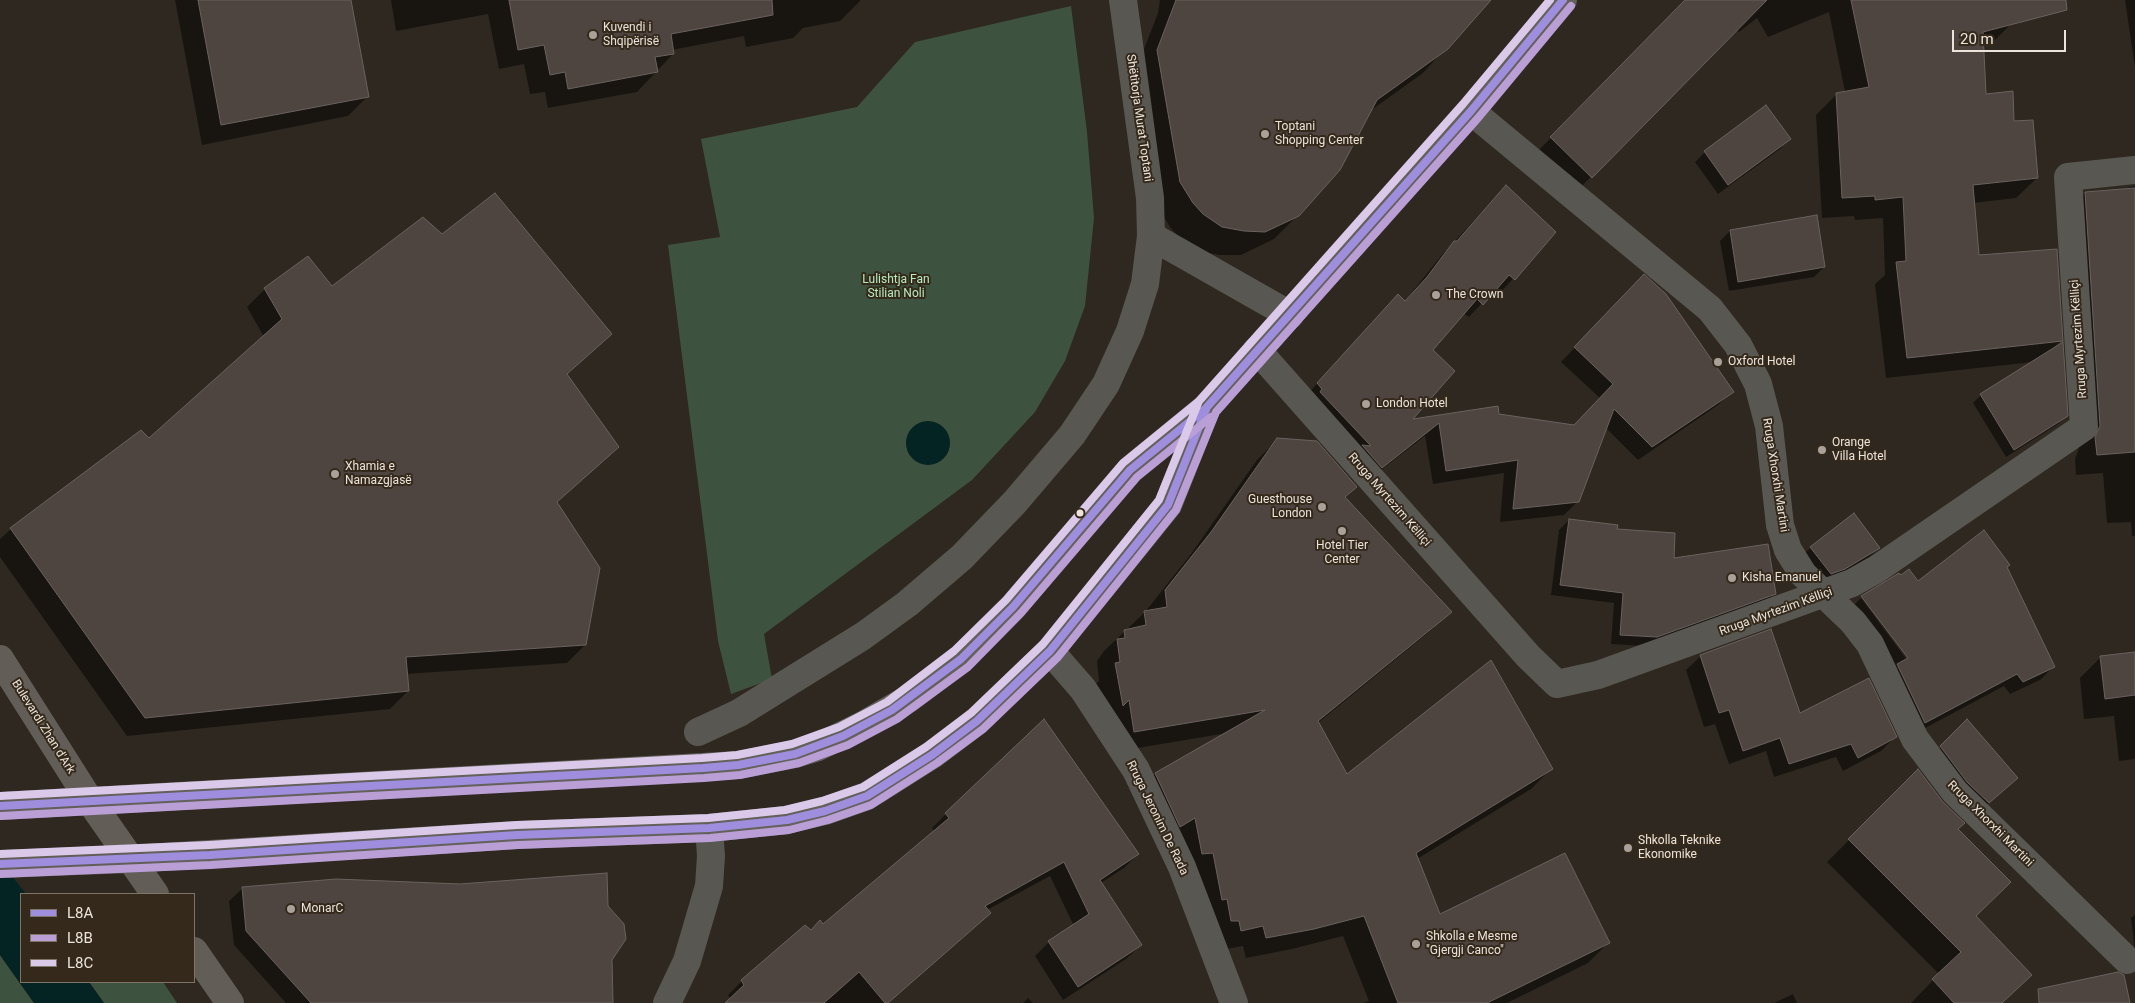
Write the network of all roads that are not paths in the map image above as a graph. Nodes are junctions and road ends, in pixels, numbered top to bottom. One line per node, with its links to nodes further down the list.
1 (1123, 0): 5 (street, Shëtitorja Murat Toptani)
2 (1563, 0): 3 (main road)
3 (1471, 111): 6 (main road); 9 (street, Rruga Xhorxhi Martini)
4 (2135, 170): 9 (street, Rruga Myrtezim Këlliçi)
5 (1151, 236): 6 (street); 12 (street, Shëtitorja Murat Toptani)
6 (1290, 315): 7 (main road)
7 (1257, 350): 8 (main road); 9 (street, Rruga Myrtezim Këlliçi)
8 (1207, 407): 10 (main road); 13 (main road)
9 (1825, 594): 20 (street, Rruga Xhorxhi Martini)
10 (1050, 651): 15 (main road); 23 (street, Rruga Jeronim De Rada)
11 (0, 659): 13 (main road, Bulevardi Zhan d'Ark)
12 (698, 732)
13 (90, 801): 14 (main road); 16 (main road, Bulevardi Zhan d'Ark)
14 (12, 806)
15 (709, 828): 16 (main road); 22 (street)
16 (130, 859): 17 (main road); 18 (main road, Bulevardi Zhan d'Ark)
17 (0, 864)
18 (153, 893)
19 (195, 952): 21 (main road)
20 (2127, 960)
21 (230, 1003)
22 (667, 1003)
23 (1234, 1003)

